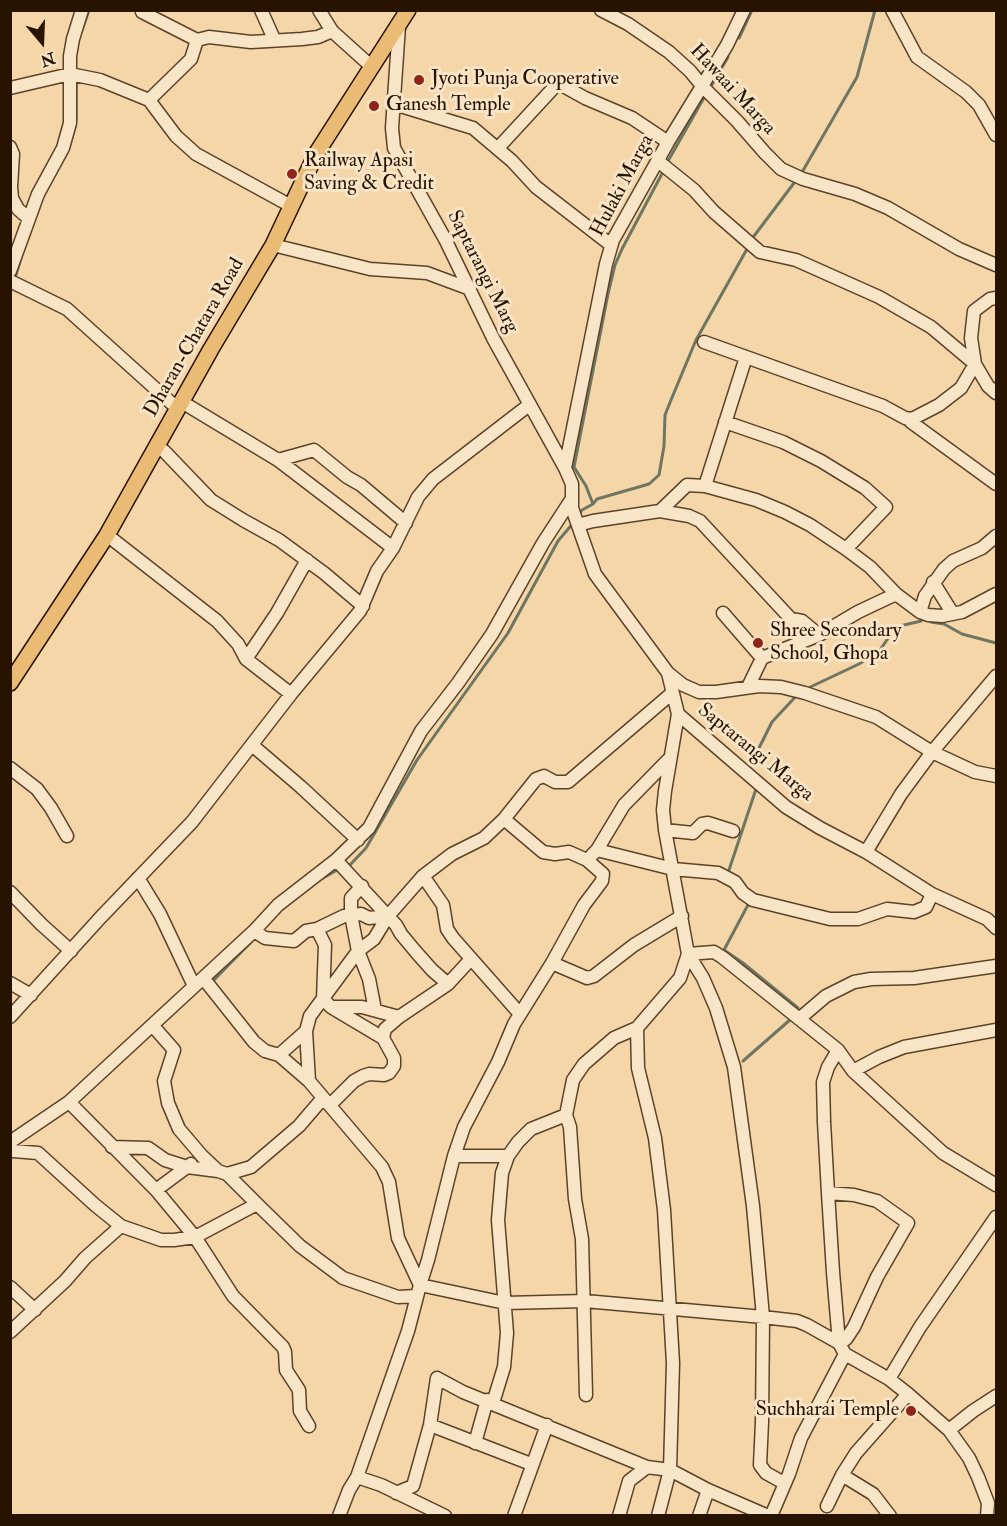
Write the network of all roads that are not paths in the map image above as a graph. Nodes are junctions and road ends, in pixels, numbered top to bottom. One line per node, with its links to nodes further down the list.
1 (82, 10): 14 (street)
2 (261, 10): 11 (street)
3 (320, 10): 10 (street)
4 (408, 10): 9 (main road, Dharan-Chatara Road)
5 (601, 10): 15 (street, Hawaai Marga)
6 (744, 10): 15 (street, Hulaki Marga)
7 (892, 10): 19 (street)
8 (142, 12): 12 (street)
9 (399, 26): 13 (main road, Dharan-Chatara Road); 18 (street, Saptarangi Marg)
10 (332, 31): 11 (street); 13 (street)
11 (274, 39): 12 (street)
12 (197, 40): 17 (street)
13 (372, 68): 24 (main road, Dharan-Chatara Road)
14 (70, 74): 16 (street); 17 (street); 25 (street)
15 (703, 87): 20 (street, Hulaki Marga); 28 (street, Hawaai Marga)
16 (10, 88)
17 (149, 100): 24 (street)
18 (394, 104): 22 (street); 31 (street, Saptarangi Marg)
19 (995, 126)
20 (668, 142): 22 (street); 23 (street, Hulaki Marga)
21 (10, 147): 25 (street)
22 (498, 148): 27 (street)
23 (658, 161): 27 (street, Hulaki Marga); 35 (street)
24 (291, 206): 26 (main road, Dharan-Chatara Road)
25 (28, 218): 29 (street)
26 (273, 245): 31 (street); 37 (main road, Dharan-Chatara Road)
27 (611, 245): 43 (street, Hulaki Marga)
28 (996, 265)
29 (10, 271)
30 (10, 281): 37 (street)
31 (470, 289): 38 (street, Saptarangi Marg)
32 (996, 298): 35 (street)
33 (704, 342): 34 (street)
34 (746, 357): 39 (street); 40 (street)
35 (975, 364): 36 (street); 39 (street)
36 (996, 393)
37 (180, 405): 41 (main road, Dharan-Chatara Road); 42 (street)
38 (529, 405): 43 (street, Saptarangi Marg); 48 (street)
39 (912, 419): 44 (street)
40 (725, 422): 45 (street); 52 (street)
41 (157, 447): 49 (main road, Dharan-Chatara Road); 53 (street)
42 (278, 460): 48 (street); 51 (street)
43 (566, 468): 47 (street, Saptarangi Marg)
44 (996, 484)
45 (705, 486): 46 (street); 52 (street)
46 (660, 511): 47 (street); 61 (street)
47 (574, 513): 64 (street, Saptarangi Marga); 80 (street)
48 (406, 523): 51 (street)
49 (107, 535): 62 (street); 66 (main road, Dharan-Chatara Road)
50 (996, 536): 54 (street)
51 (393, 548): 57 (street)
52 (846, 549): 55 (street)
53 (308, 560): 57 (street); 62 (street)
54 (933, 582): 58 (street); 60 (street)
55 (896, 594): 58 (street); 61 (street)
56 (996, 594): 60 (street)
57 (363, 606): 68 (street)
58 (920, 612): 60 (street)
59 (723, 613): 63 (street)
60 (953, 614)
61 (819, 635): 63 (street)
62 (246, 658): 68 (street)
63 (762, 658): 67 (street)
64 (668, 673): 67 (street); 69 (street, Saptarangi Marga)
65 (996, 676): 72 (street)
66 (10, 682)
67 (748, 687): 72 (street)
68 (291, 694): 71 (street)
69 (671, 694): 70 (street, Saptarangi Marga); 76 (street)
70 (678, 714): 73 (street); 82 (street, Saptarangi Marga)
71 (252, 745): 80 (street); 87 (street)
72 (932, 752): 75 (street); 82 (street)
73 (670, 758): 77 (street); 81 (street)
74 (10, 768): 79 (street)
75 (996, 776)
76 (504, 819): 84 (street); 86 (street)
77 (665, 830): 78 (street); 85 (street)
78 (733, 831)
79 (67, 836)
80 (357, 840): 83 (street)
81 (597, 850): 84 (street); 85 (street)
82 (866, 852): 90 (street, Saptarangi Marga)
83 (336, 860): 88 (street); 96 (street)
84 (586, 860): 101 (street)
85 (673, 869): 90 (street); 93 (street)
86 (423, 876): 92 (street); 100 (street)
87 (138, 878): 97 (street); 104 (street)
88 (362, 886): 91 (street); 92 (street)
89 (10, 892): 97 (street)
90 (932, 894): 94 (street, Saptarangi Marga)
91 (351, 915): 92 (street); 95 (street); 98 (street)
92 (388, 916): 98 (street); 105 (street)
93 (682, 916): 99 (street); 101 (street)
94 (996, 928)
95 (317, 929): 96 (street); 107 (street)
96 (254, 931): 104 (street)
97 (71, 951): 106 (street)
98 (358, 951): 107 (street); 108 (street)
99 (688, 954): 112 (street); 114 (street); 146 (street)
100 (471, 959): 105 (street); 109 (street)
101 (552, 963): 109 (street)
102 (996, 966): 112 (street)
103 (10, 983): 106 (street)
104 (199, 983): 113 (street); 119 (street)
105 (448, 984): 111 (street)
106 (31, 995): 110 (street)
107 (327, 1003): 108 (street); 116 (street); 117 (street)
108 (375, 1010): 111 (street)
109 (520, 1014): 129 (street)
110 (10, 1017)
111 (399, 1017): 117 (street)
112 (799, 1019): 118 (street)
113 (153, 1026): 122 (street); 128 (street)
114 (637, 1028): 124 (street); 145 (street)
115 (996, 1030): 120 (street)
116 (306, 1031): 119 (street); 121 (street)
117 (383, 1038): 123 (street)
118 (838, 1050): 120 (street); 135 (street)
119 (279, 1055): 121 (street)
120 (854, 1071): 133 (street)
121 (309, 1081): 123 (street)
122 (69, 1102): 125 (street); 126 (street)
123 (326, 1102): 132 (street); 141 (street)
124 (567, 1115): 130 (street); 142 (street)
125 (10, 1142)
126 (112, 1147): 131 (street); 134 (street)
127 (10, 1148): 138 (street)
128 (202, 1156): 131 (street); 132 (street)
129 (454, 1156): 130 (street); 141 (street)
130 (508, 1156): 143 (street)
131 (187, 1167): 132 (street); 134 (street)
132 (222, 1173): 136 (street)
133 (996, 1185)
134 (156, 1190): 139 (street)
135 (828, 1193): 148 (street); 148 (street)
136 (257, 1204): 139 (street); 141 (street)
137 (996, 1217): 149 (street)
138 (121, 1226): 139 (street); 144 (street)
139 (195, 1237): 156 (street)
140 (10, 1287): 144 (street)
141 (418, 1290): 143 (street); 163 (street)
142 (585, 1301): 143 (street); 145 (street); 151 (street)
143 (505, 1303): 153 (street)
144 (35, 1310): 147 (street)
145 (671, 1310): 146 (street); 161 (street)
146 (763, 1317): 148 (street); 164 (street)
147 (12, 1329)
148 (842, 1348): 149 (street); 164 (street)
149 (889, 1379): 150 (street)
150 (908, 1394): 157 (street); 162 (street)
151 (586, 1395)
152 (996, 1396): 157 (street)
153 (490, 1402): 154 (street); 155 (street); 158 (street)
154 (430, 1425): 158 (street); 166 (street)
155 (547, 1425): 159 (street); 160 (street)
156 (309, 1426)
157 (949, 1430): 168 (street)
158 (475, 1443): 159 (street)
159 (531, 1464): 171 (street)
160 (647, 1467): 161 (street); 172 (street)
161 (670, 1470): 165 (street); 173 (street)
162 (842, 1475): 167 (street); 176 (street)
163 (357, 1477): 166 (street); 169 (street)
164 (784, 1483): 175 (street)
165 (708, 1490): 174 (street); 175 (street)
166 (396, 1493): 170 (street)
167 (827, 1506)
168 (990, 1506)
169 (339, 1515)
170 (445, 1515)
171 (514, 1515)
172 (619, 1515)
173 (658, 1515)
174 (699, 1515)
175 (770, 1515)
176 (891, 1515)

